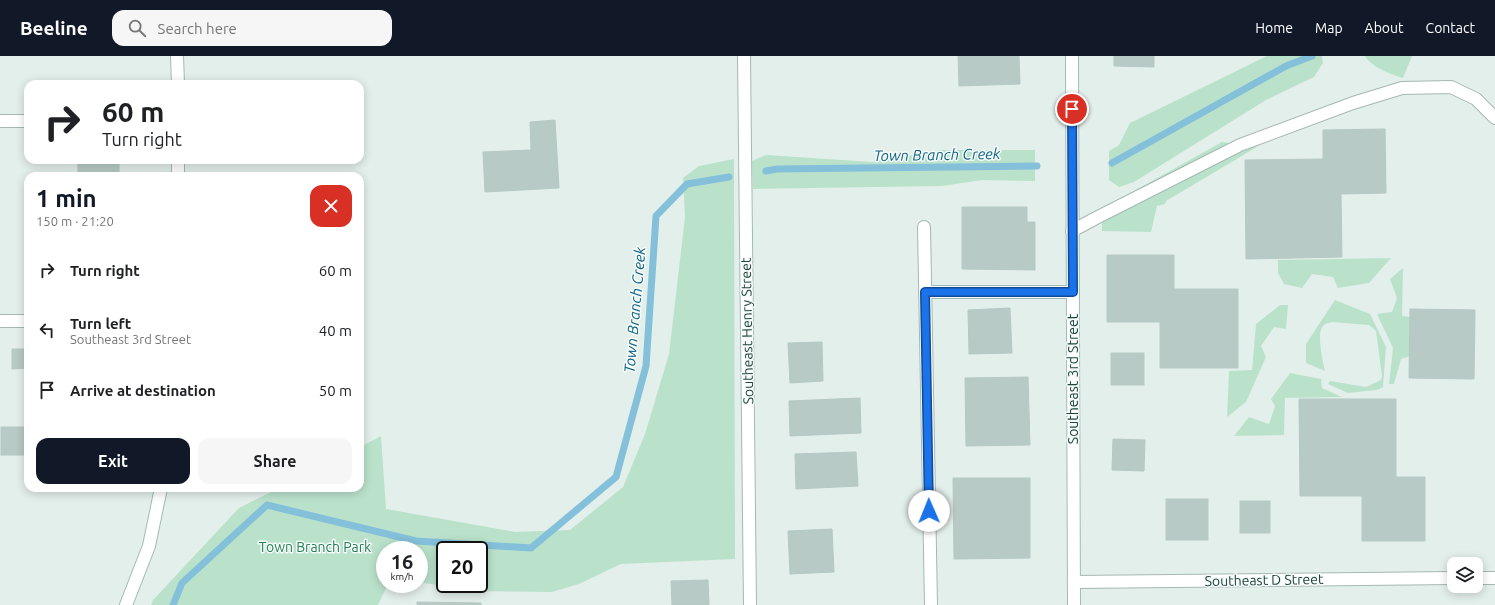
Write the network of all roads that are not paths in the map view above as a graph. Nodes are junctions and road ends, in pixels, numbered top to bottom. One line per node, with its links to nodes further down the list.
1 (177, 56): 4 (street)
2 (744, 56): 20 (street, Southeast Henry Street)
3 (1072, 56): 9 (street, Southeast 3rd Street)
4 (178, 80)
5 (1495, 118): 9 (street)
6 (0, 121): 7 (street)
7 (24, 121)
8 (924, 226): 10 (street)
9 (1072, 231): 11 (street, Southeast 3rd Street)
10 (925, 292): 11 (street); 21 (street)
11 (1073, 292): 18 (street, Southeast 3rd Street)
12 (0, 321): 13 (street)
13 (24, 321)
14 (160, 492): 19 (street)
15 (1447, 578): 18 (street, Southeast D Street)
16 (1483, 578): 17 (street)
17 (1495, 578)
18 (1074, 582): 22 (street, Southeast 3rd Street)
19 (126, 605)
20 (750, 605)
21 (931, 605)
22 (1074, 605)

